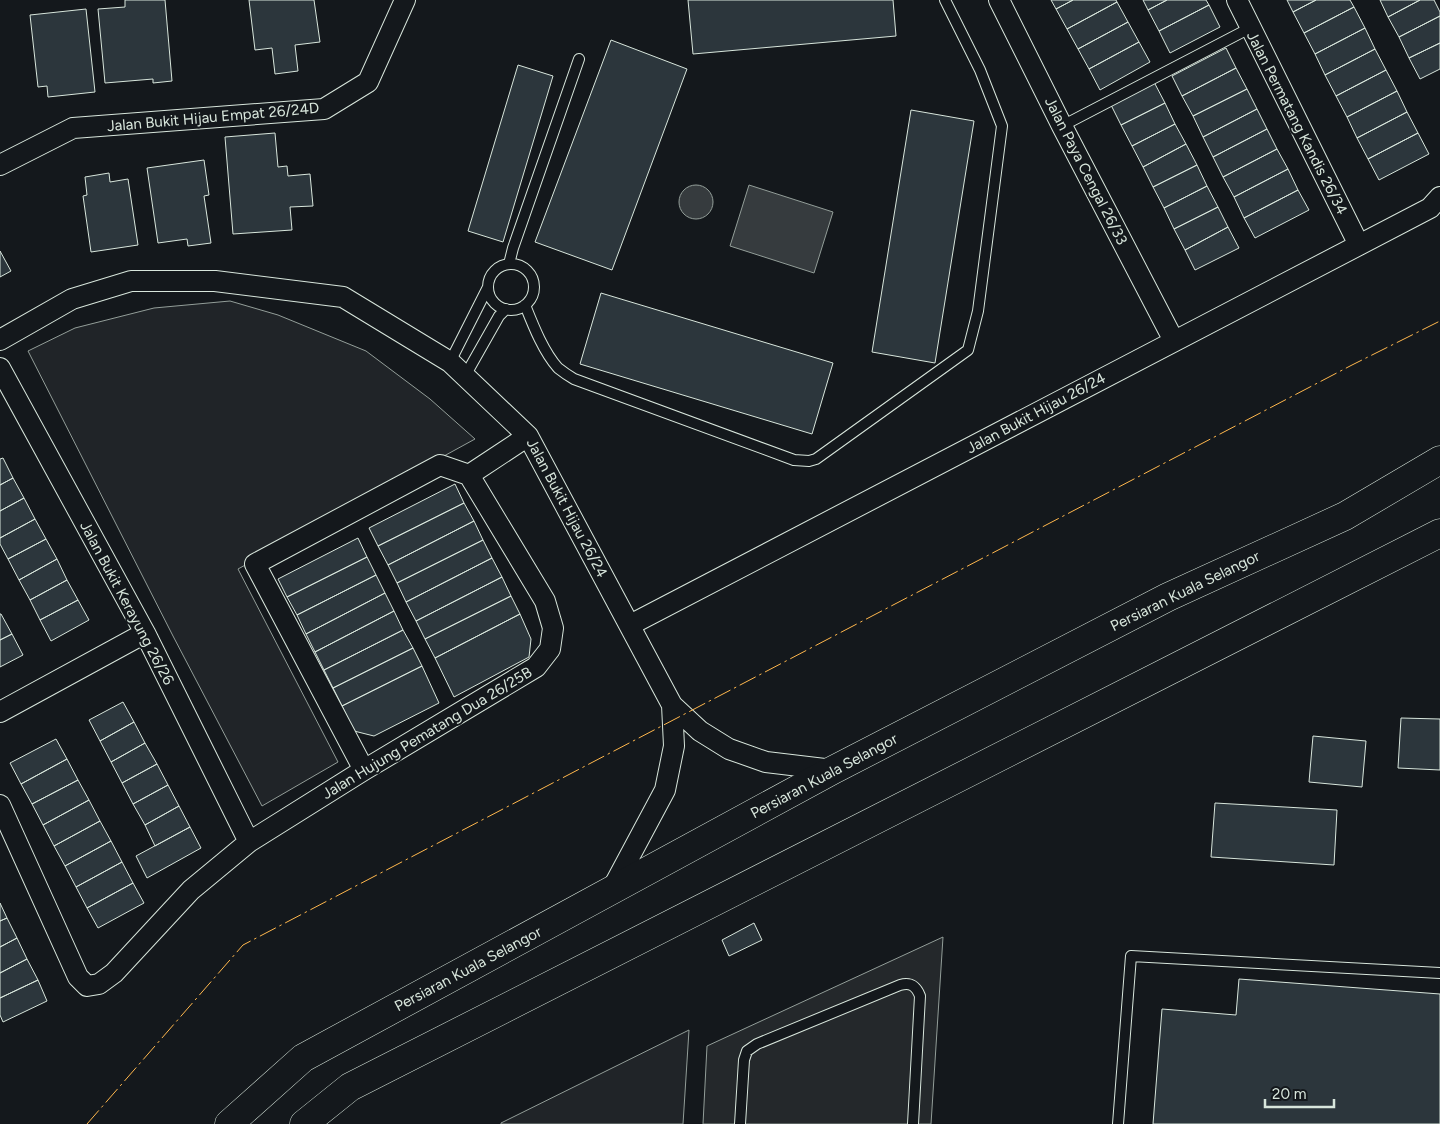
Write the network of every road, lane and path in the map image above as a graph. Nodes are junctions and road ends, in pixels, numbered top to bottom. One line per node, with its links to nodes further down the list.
1 (405, 0): 8 (street, Jalan Bukit Hijau Empat 26/24D)
2 (945, 0): 13 (lane)
3 (1000, 0): 7 (street, Jalan Paya Cengal 26/33)
4 (1237, 0): 5 (street, Jalan Permatang Kandis 26/34)
5 (1250, 28): 7 (lane); 10 (street, Jalan Permatang Kandis 26/34)
6 (579, 59): 11 (lane)
7 (1062, 126): 16 (street, Jalan Paya Cengal 26/33)
8 (0, 165)
9 (1440, 197): 10 (street, Jalan Bukit Hijau 26/24)
10 (1359, 245): 16 (street, Jalan Bukit Hijau 26/24)
11 (509, 264): 12 (lane); 13 (lane)
12 (488, 287): 14 (lane); 17 (lane)
13 (525, 305): 14 (lane)
14 (506, 309): 19 (lane)
15 (0, 340): 17 (street, Jalan Bukit Hijau 26/24)
16 (1174, 341): 24 (street, Jalan Bukit Hijau 26/24)
17 (450, 362): 19 (street, Jalan Bukit Hijau 26/24)
18 (0, 368): 25 (street, Jalan Bukit Kerayung 26/26)
19 (465, 376): 20 (street, Jalan Bukit Hijau 26/24)
20 (528, 436): 22 (street); 24 (street, Jalan Bukit Hijau 26/24)
21 (1440, 460): 29 (main road, Persiaran Kuala Selangor)
22 (469, 475): 28 (street, Jalan Hujung Pematang Dua 26/25B); 28 (street)
23 (1440, 533): 35 (main road)
24 (630, 625): 26 (street, Jalan Bukit Hijau 26/24)
25 (145, 633): 27 (street); 31 (street, Jalan Bukit Kerayung 26/26)
26 (672, 705): 29 (street); 32 (street)
27 (0, 712)
28 (364, 770): 31 (street, Jalan Hujung Pematang Dua 26/25B)
29 (833, 770): 32 (main road, Persiaran Kuala Selangor)
30 (0, 805): 31 (street, Jalan Hujung Pematang Dua 26/25B)
31 (248, 842)
32 (611, 891): 34 (main road, Persiaran Kuala Selangor)
33 (1440, 974): 38 (lane)
34 (229, 1124)
35 (304, 1124)
36 (740, 1124): 37 (lane)
37 (913, 1124)
38 (1118, 1124)

